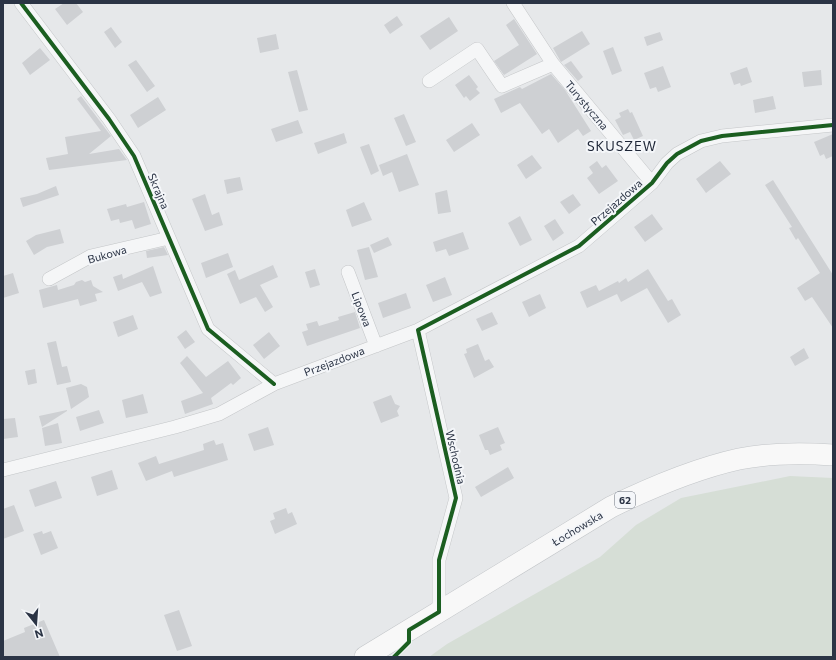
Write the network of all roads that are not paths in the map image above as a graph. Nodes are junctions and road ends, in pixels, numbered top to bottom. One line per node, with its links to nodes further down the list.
1 (21, 3): 7 (street, Skrajna)
2 (513, 3): 3 (street, Turystyczna)
3 (553, 64): 4 (street); 6 (street, Turystyczna)
4 (428, 81)
5 (833, 125): 6 (street, Przejazdowa)
6 (652, 183): 10 (street, Przejazdowa)
7 (169, 238): 9 (street, Bukowa); 12 (street, Skrajna)
8 (348, 272): 11 (street, Lipowa)
9 (49, 279)
10 (418, 330): 11 (street, Przejazdowa); 15 (street, Wschodnia)
11 (376, 346): 12 (street, Przejazdowa)
12 (274, 384): 14 (street, Przejazdowa)
13 (833, 455): 15 (main road, Łochowska / 62)
14 (3, 470)
15 (439, 612): 16 (main road, Łochowska / 62)
16 (365, 657)

